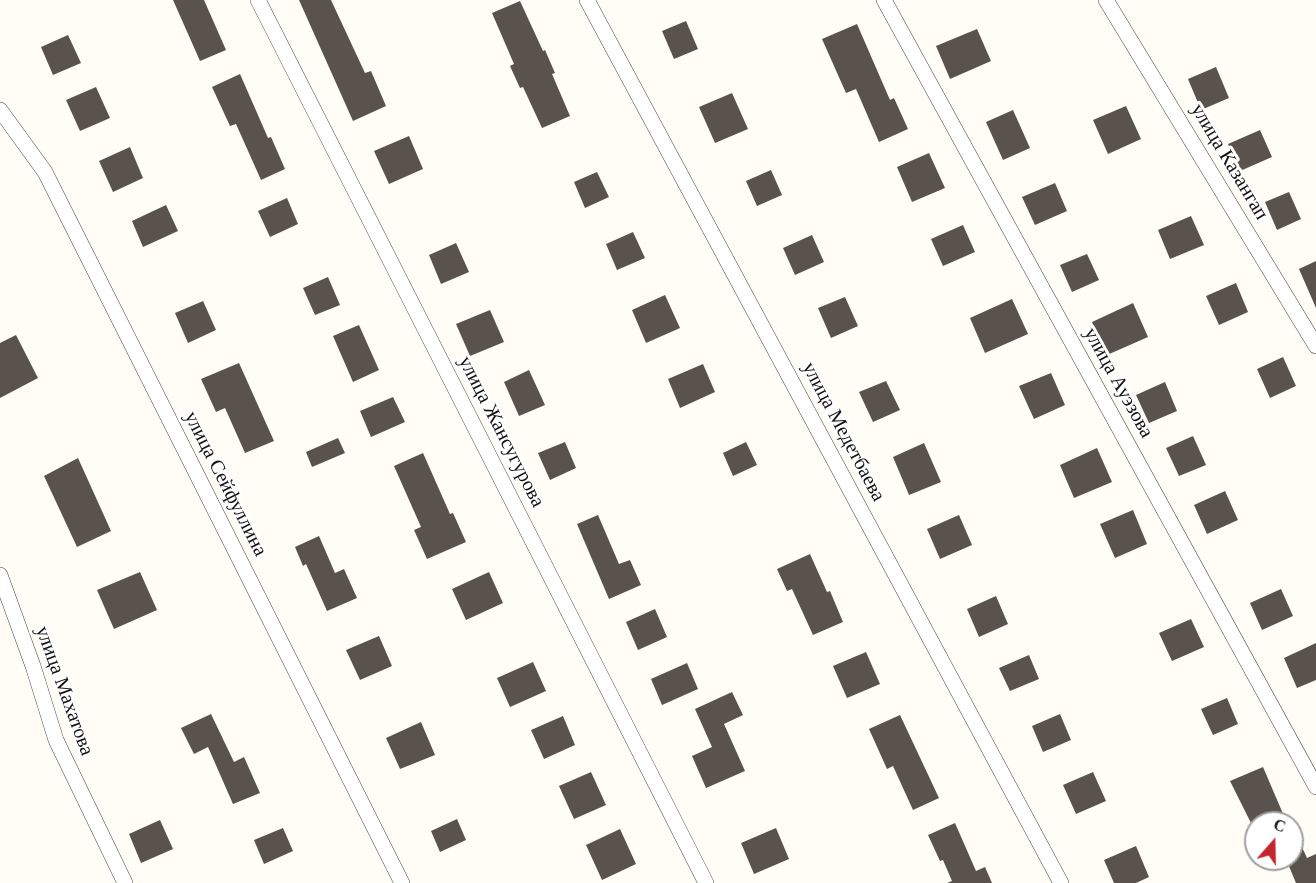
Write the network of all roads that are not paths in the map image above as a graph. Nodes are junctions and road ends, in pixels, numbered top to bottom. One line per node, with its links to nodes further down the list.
1 (258, 0): 11 (street, улица Жансугурова)
2 (587, 0): 12 (street, улица Медетбаева)
3 (884, 0): 8 (street, улица Ауэзова)
4 (1106, 0): 6 (street, улица Казангап)
5 (0, 110): 10 (street, улица Сейфуллина)
6 (1316, 346)
7 (0, 575): 9 (street, улица Махатова)
8 (1316, 787)
9 (125, 883)
10 (402, 883)
11 (706, 883)
12 (1061, 883)

